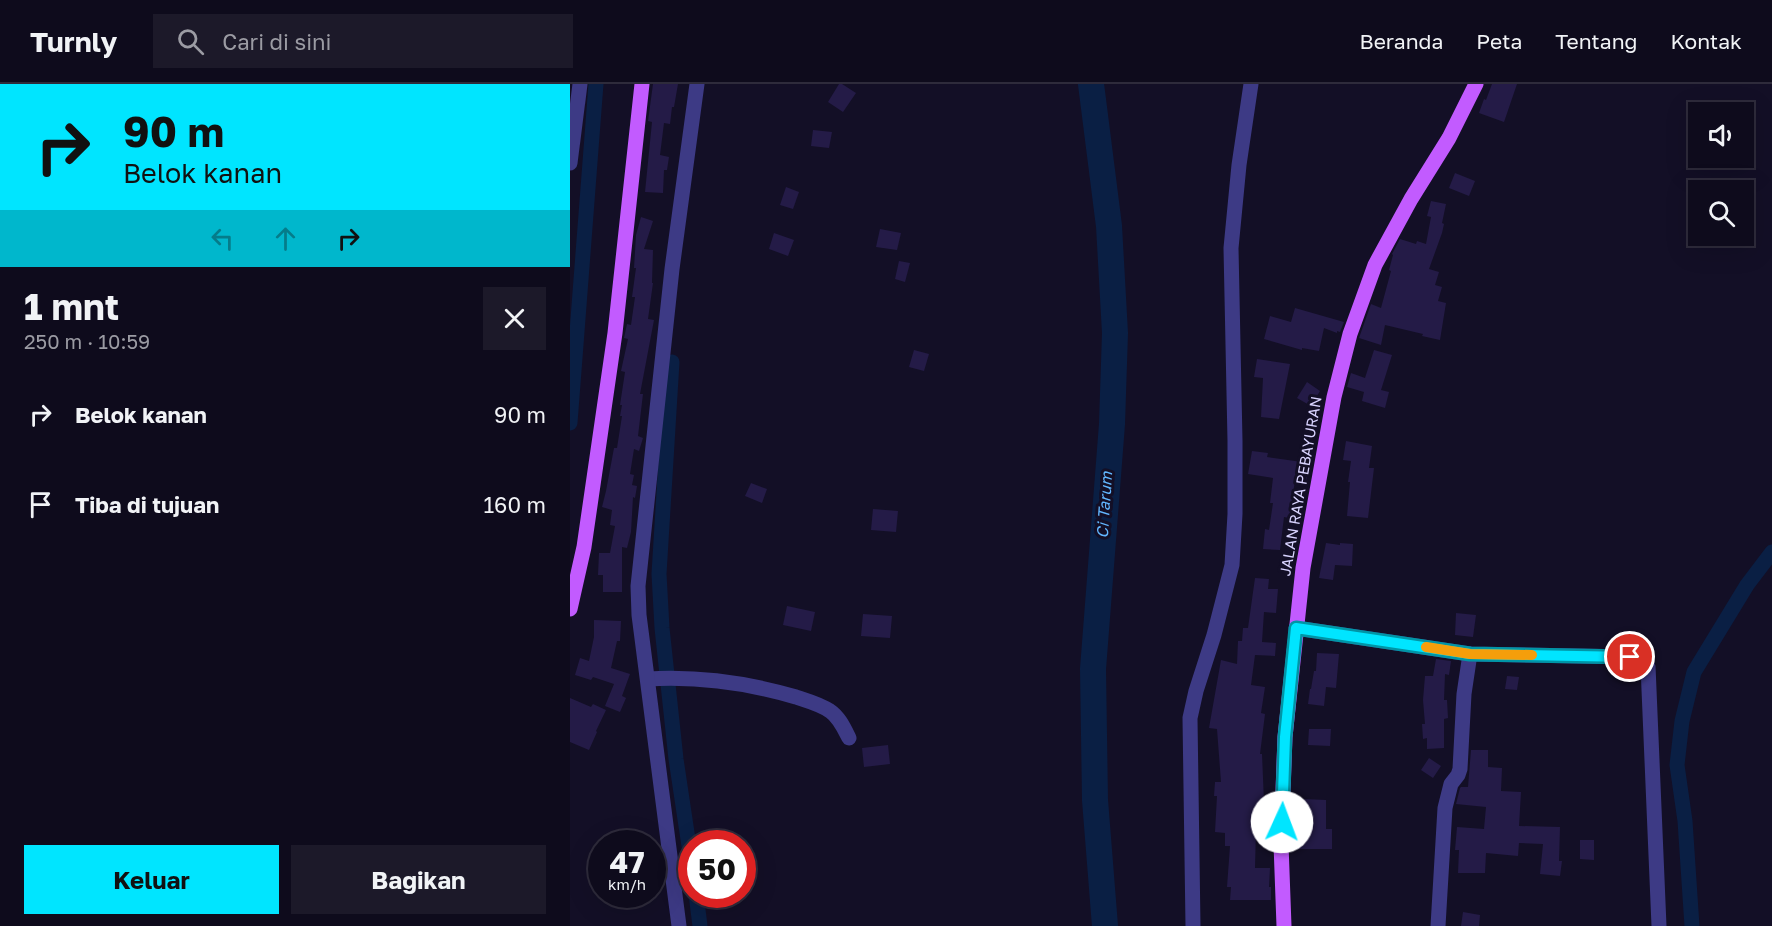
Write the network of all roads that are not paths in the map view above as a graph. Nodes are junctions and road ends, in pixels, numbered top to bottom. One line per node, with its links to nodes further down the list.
1 (580, 84): 6 (street)
2 (642, 84): 7 (main road)
3 (697, 84): 10 (street)
4 (1251, 84): 13 (street)
5 (1476, 84): 8 (main road, JALAN RAYA PEBAYURAN)
6 (570, 163)
7 (570, 609)
8 (1296, 628): 9 (street); 14 (main road, JALAN RAYA PEBAYURAN)
9 (1470, 654): 15 (street); 16 (street)
10 (655, 678): 11 (street); 12 (street)
11 (849, 738)
12 (679, 926)
13 (1193, 926)
14 (1284, 926)
15 (1438, 926)
16 (1659, 926)

